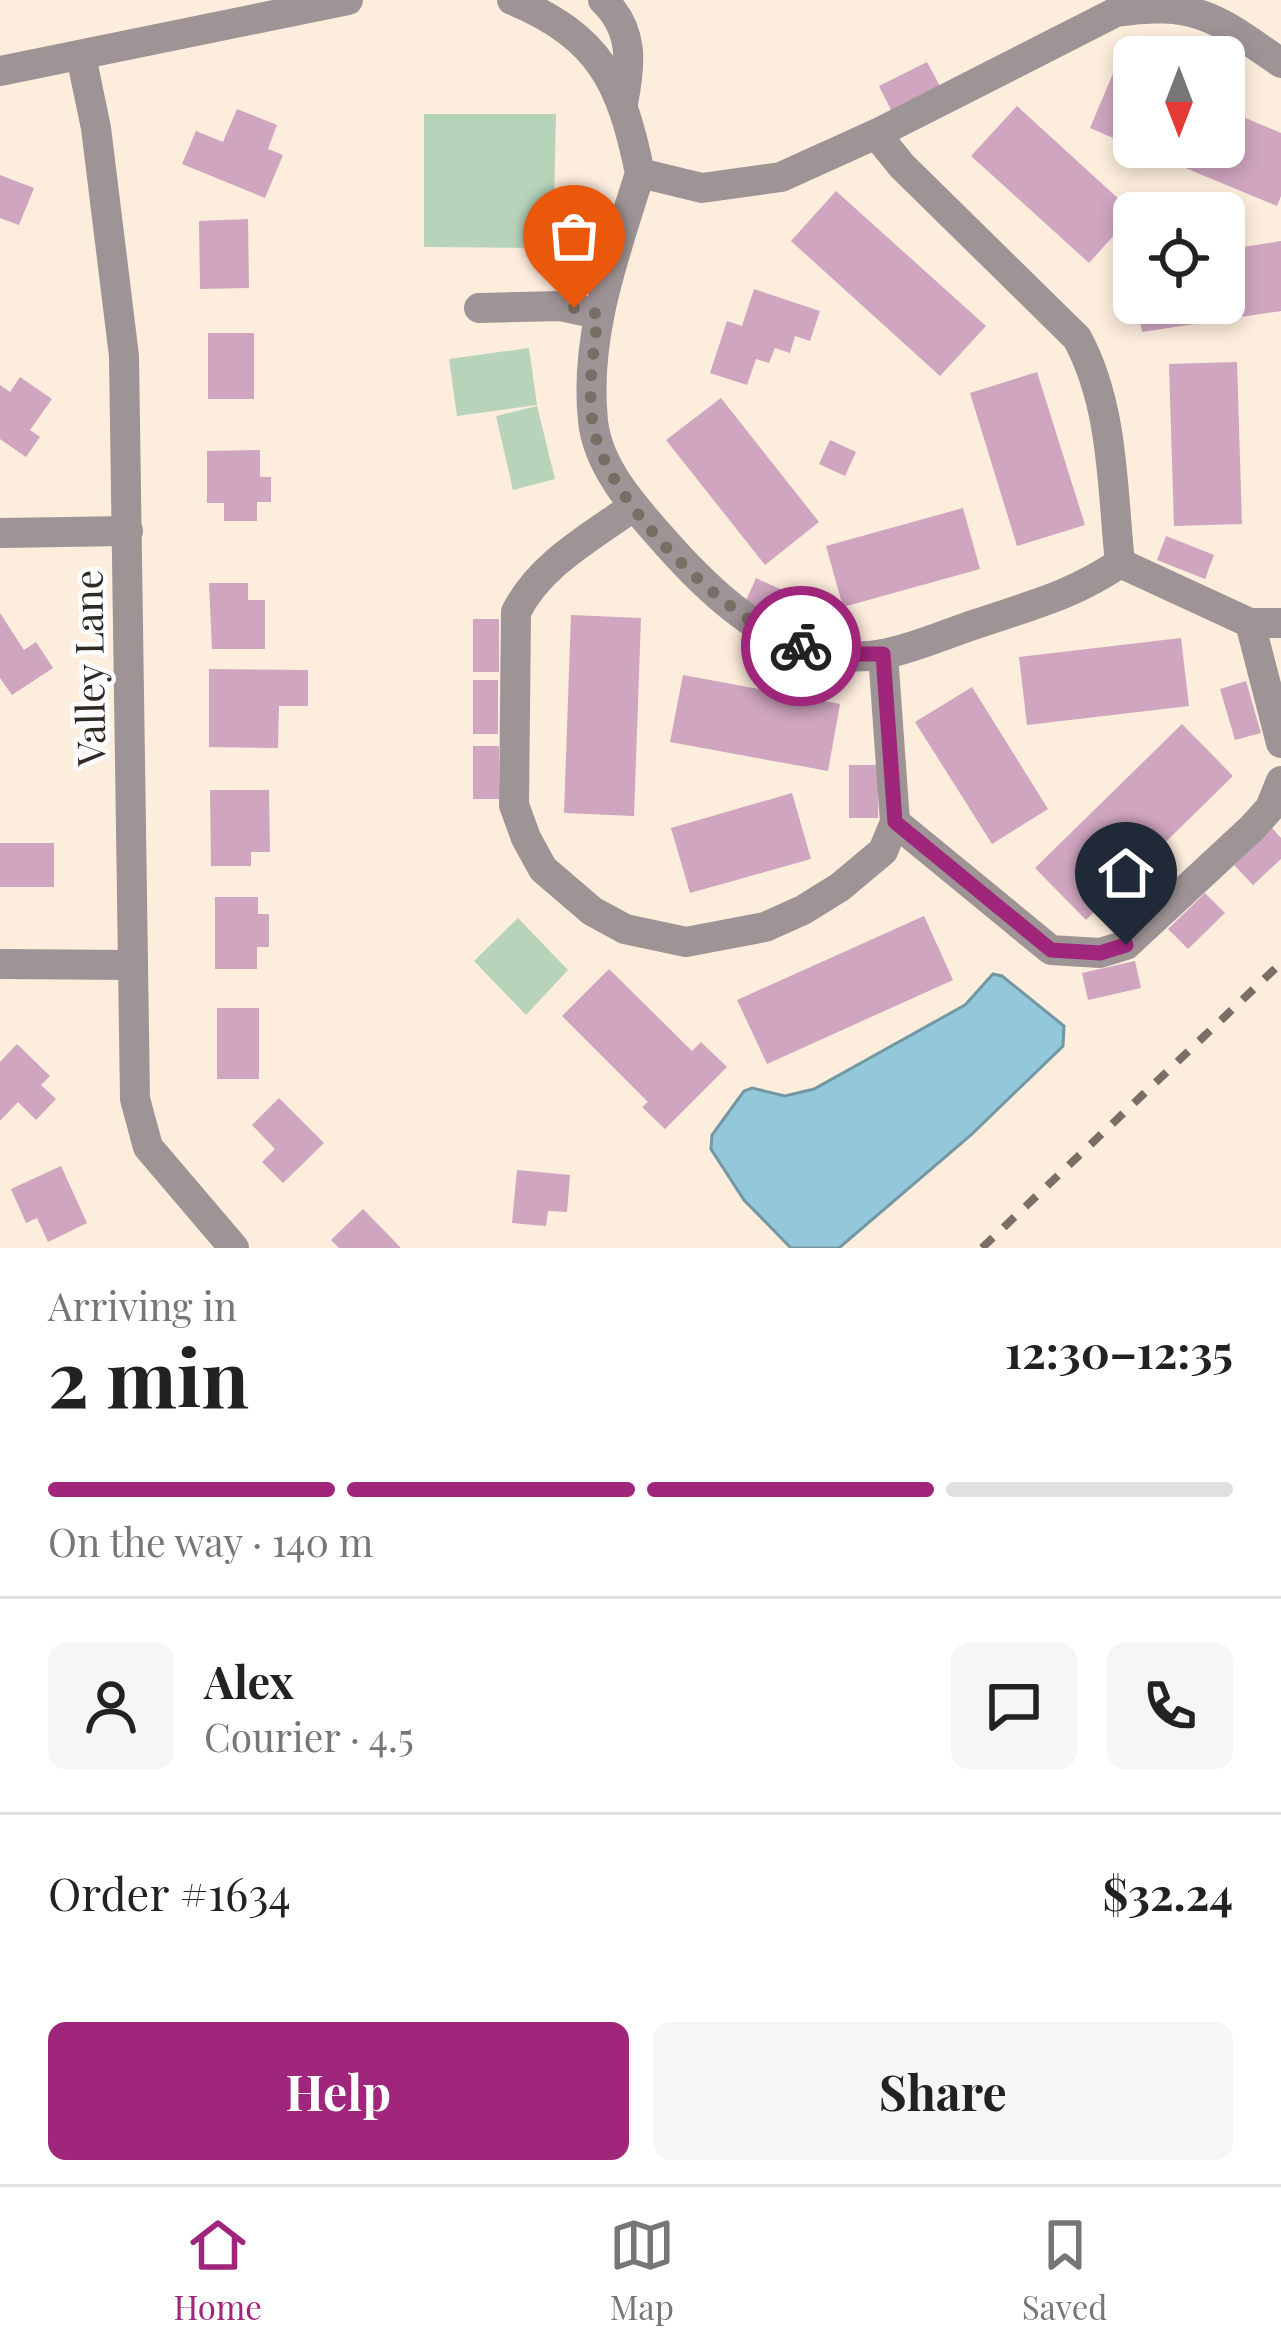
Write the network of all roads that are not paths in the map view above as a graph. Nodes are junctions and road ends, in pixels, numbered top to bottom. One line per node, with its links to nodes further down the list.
1 (348, 0): 4 (street)
2 (512, 0): 8 (street)
3 (602, 0): 8 (street)
4 (286, 7): 5 (street)
5 (81, 56): 7 (street); 14 (street, Valley Lane)
6 (1281, 63): 9 (street)
7 (0, 71)
8 (623, 104): 10 (street)
9 (876, 134): 10 (street); 16 (street)
10 (640, 173): 12 (street)
11 (479, 308): 12 (street)
12 (598, 314): 13 (street)
13 (634, 506): 18 (street); 21 (street)
14 (128, 530): 15 (street); 23 (street, Valley Lane)
15 (0, 533)
16 (1120, 563): 17 (street); 18 (street)
17 (1266, 623): 19 (street)
18 (883, 654): 21 (street)
19 (1281, 743)
20 (1281, 781): 21 (street)
21 (895, 822)
22 (0, 964): 23 (street)
23 (131, 964): 24 (street, Valley Lane)
24 (234, 1248)

